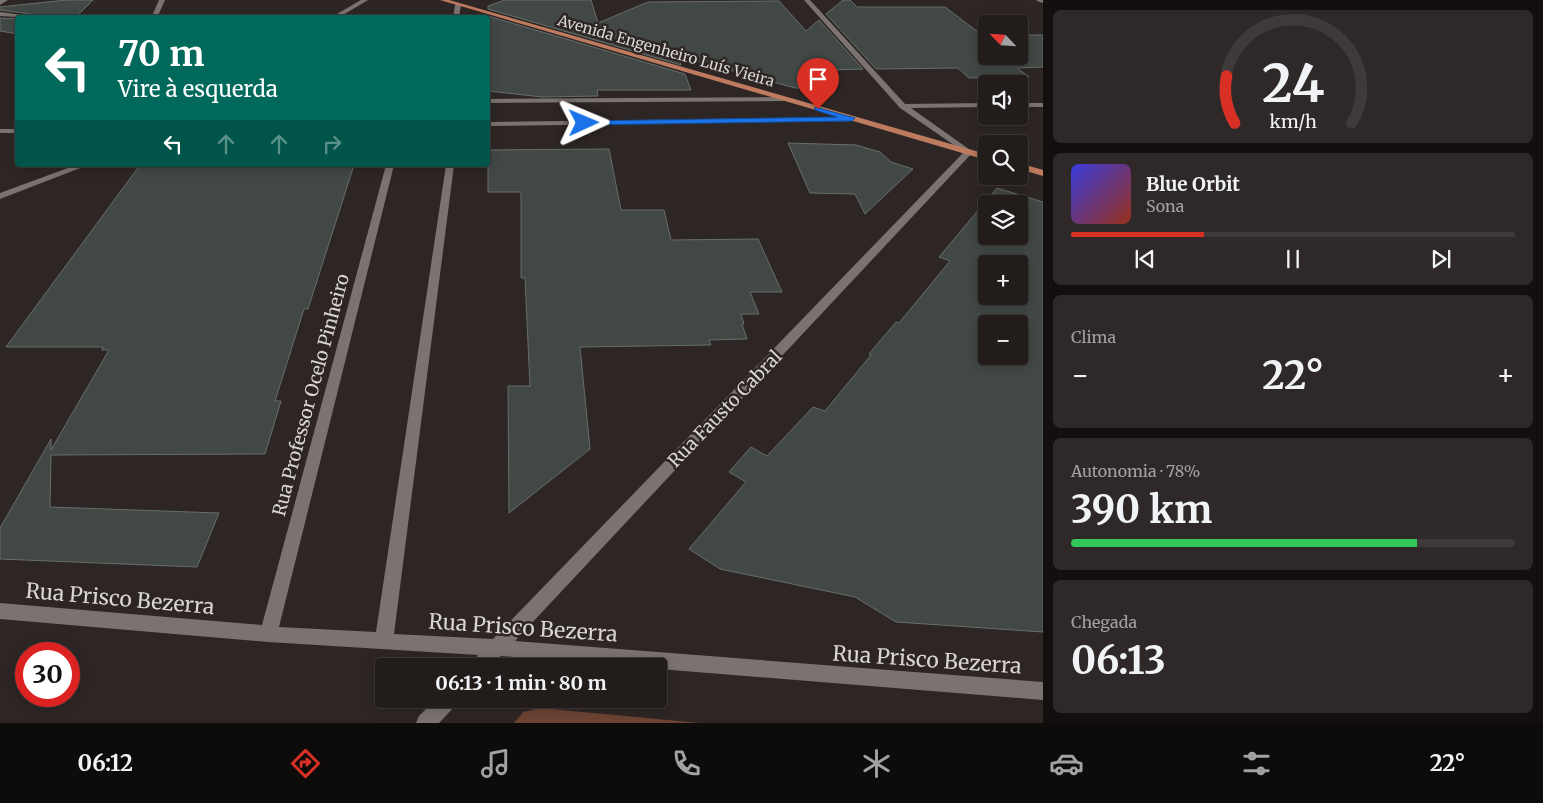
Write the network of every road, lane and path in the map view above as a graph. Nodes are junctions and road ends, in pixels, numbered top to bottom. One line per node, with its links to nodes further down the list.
1 (5, 0): 8 (street)
2 (162, 0): 11 (street)
3 (365, 0): 12 (street)
4 (443, 0): 9 (main road, Avenida Engenheiro Luís Vieira)
5 (807, 0): 20 (street)
6 (1039, 0): 7 (street)
7 (1043, 1)
8 (0, 3)
9 (458, 4): 13 (street); 15 (main road, Avenida Engenheiro Luís Vieira)
10 (0, 14): 14 (street)
11 (155, 15)
12 (338, 15)
13 (456, 15)
14 (15, 16)
15 (784, 99): 16 (street); 21 (main road, Avenida Engenheiro Luís Vieira)
16 (490, 101)
17 (978, 105): 20 (street)
18 (1028, 105): 19 (street)
19 (1043, 105)
20 (903, 106): 25 (street)
21 (852, 118): 22 (street); 25 (main road, Avenida Engenheiro Luís Vieira)
22 (490, 124)
23 (0, 131): 24 (street)
24 (15, 131)
25 (969, 152): 26 (main road, Avenida Engenheiro Luís Vieira); 36 (street, Rua Fausto Cabral)
26 (978, 155)
27 (79, 167): 32 (street)
28 (389, 167): 34 (street, Rua Professor Ocelo Pinheiro)
29 (450, 167): 35 (street)
30 (1028, 169): 31 (main road)
31 (1043, 173)
32 (0, 196)
33 (0, 611): 34 (street, Rua Prisco Bezerra)
34 (268, 634): 35 (street, Rua Prisco Bezerra)
35 (384, 640): 36 (street, Rua Prisco Bezerra)
36 (498, 648): 37 (street, Rua Fausto Cabral); 38 (street, Rua Prisco Bezerra)
37 (488, 658)
38 (1043, 691)
39 (440, 708): 40 (street)
40 (426, 723)

